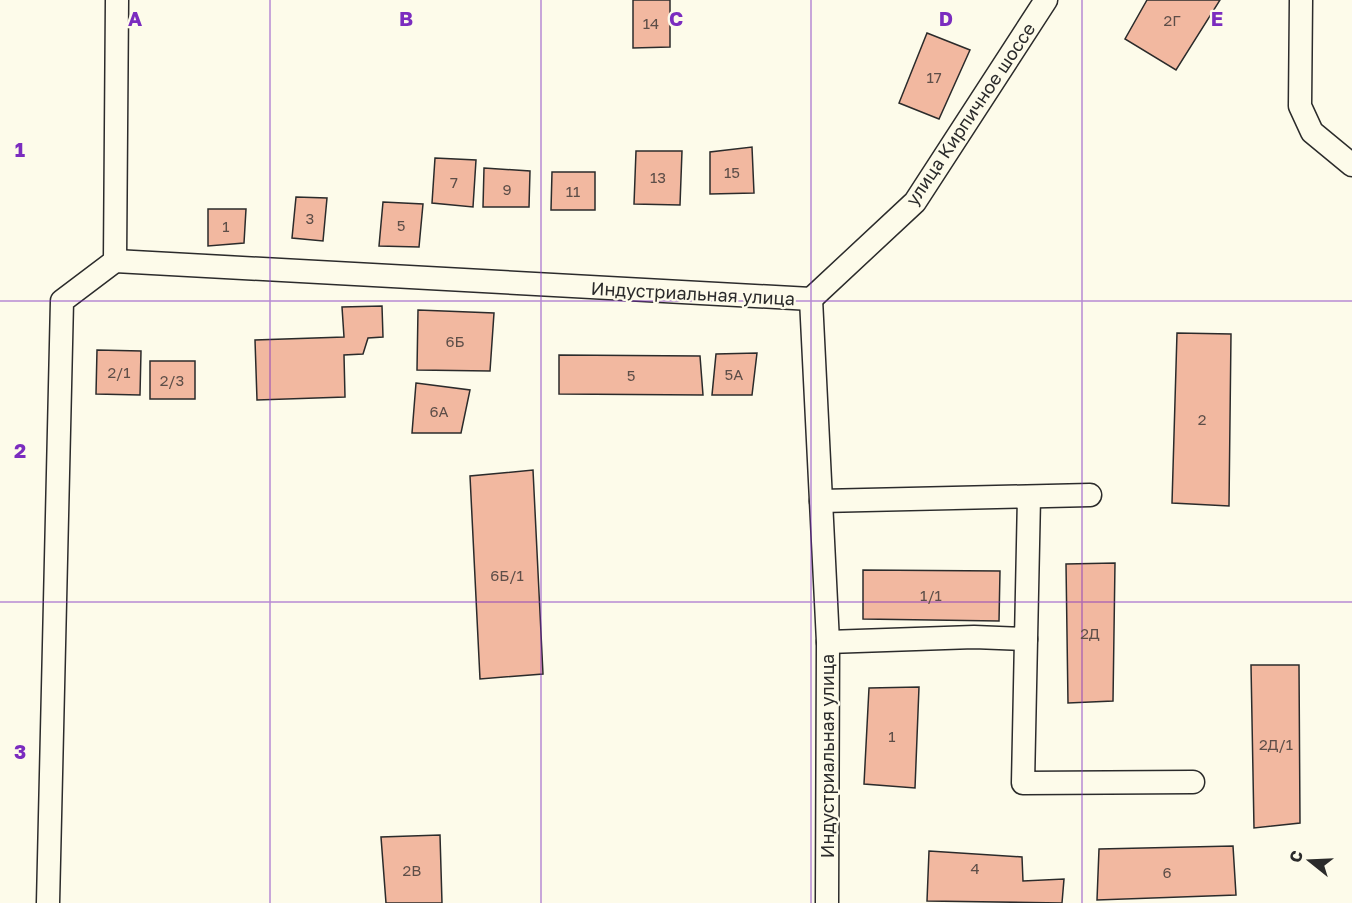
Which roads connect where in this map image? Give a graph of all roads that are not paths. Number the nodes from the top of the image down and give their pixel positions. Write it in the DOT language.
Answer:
graph roads {
  1 [pos="117,0"];
  2 [pos="1046,0"];
  3 [pos="1300,0"];
  4 [pos="1352,165"];
  5 [pos="115,261"];
  6 [pos="811,299"];
  7 [pos="1090,495"];
  8 [pos="1029,497"];
  9 [pos="821,501"];
  10 [pos="1026,639"];
  11 [pos="828,642"];
  12 [pos="1193,782"];
  13 [pos="48,903"];
  14 [pos="827,903"];
  1 -- 5 [label="street"];
  2 -- 6 [label="street, улица Кирпичное шоссе"];
  3 -- 4 [label="street"];
  5 -- 6 [label="street, Индустриальная улица"];
  5 -- 13 [label="street"];
  6 -- 9 [label="street, Индустриальная улица"];
  7 -- 8 [label="street"];
  8 -- 9 [label="street"];
  8 -- 10 [label="street"];
  9 -- 11 [label="street, Индустриальная улица"];
  10 -- 11 [label="street"];
  10 -- 12 [label="street"];
  11 -- 14 [label="street, Индустриальная улица"];
}
